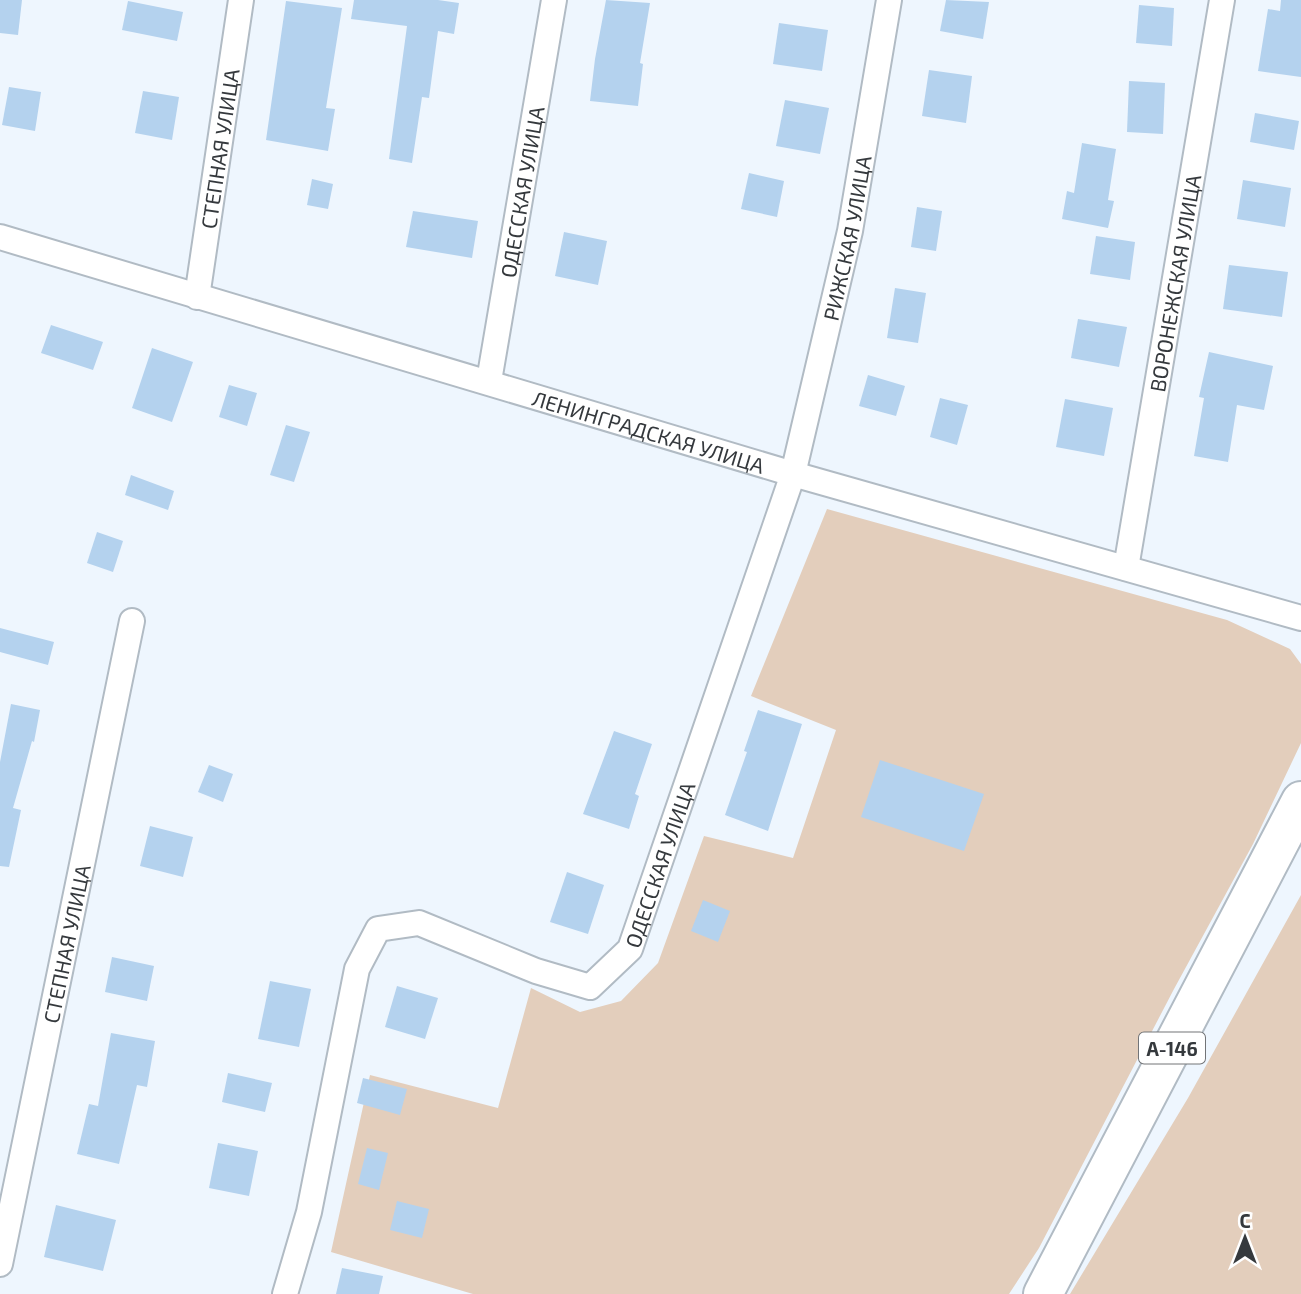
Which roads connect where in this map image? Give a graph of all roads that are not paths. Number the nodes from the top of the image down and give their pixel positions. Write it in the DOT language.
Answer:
graph roads {
  1 [pos="241,0"];
  2 [pos="554,0"];
  3 [pos="889,0"];
  4 [pos="1222,0"];
  5 [pos="0,237"];
  6 [pos="197,297"];
  7 [pos="489,381"];
  8 [pos="793,474"];
  9 [pos="1126,568"];
  10 [pos="1299,613"];
  11 [pos="132,621"];
  12 [pos="1301,801"];
  13 [pos="0,1264"];
  14 [pos="285,1294"];
  15 [pos="1043,1294"];
  1 -- 6 [label="street, СТЕПНАЯ УЛИЦА"];
  2 -- 7 [label="street, ОДЕССКАЯ УЛИЦА"];
  3 -- 8 [label="street, РИЖСКАЯ УЛИЦА"];
  4 -- 9 [label="street, ВОРОНЕЖСКАЯ УЛИЦА"];
  5 -- 6 [label="street, ЛЕНИНГРАДСКАЯ УЛИЦА"];
  6 -- 7 [label="street, ЛЕНИНГРАДСКАЯ УЛИЦА"];
  7 -- 8 [label="street, ЛЕНИНГРАДСКАЯ УЛИЦА"];
  8 -- 9 [label="street, ЛЕНИНГРАДСКАЯ УЛИЦА"];
  8 -- 14 [label="street, ОДЕССКАЯ УЛИЦА"];
  9 -- 10 [label="street, ЛЕНИНГРАДСКАЯ УЛИЦА"];
  11 -- 13 [label="street, СТЕПНАЯ УЛИЦА"];
  12 -- 15 [label="highway, А-146"];
}
